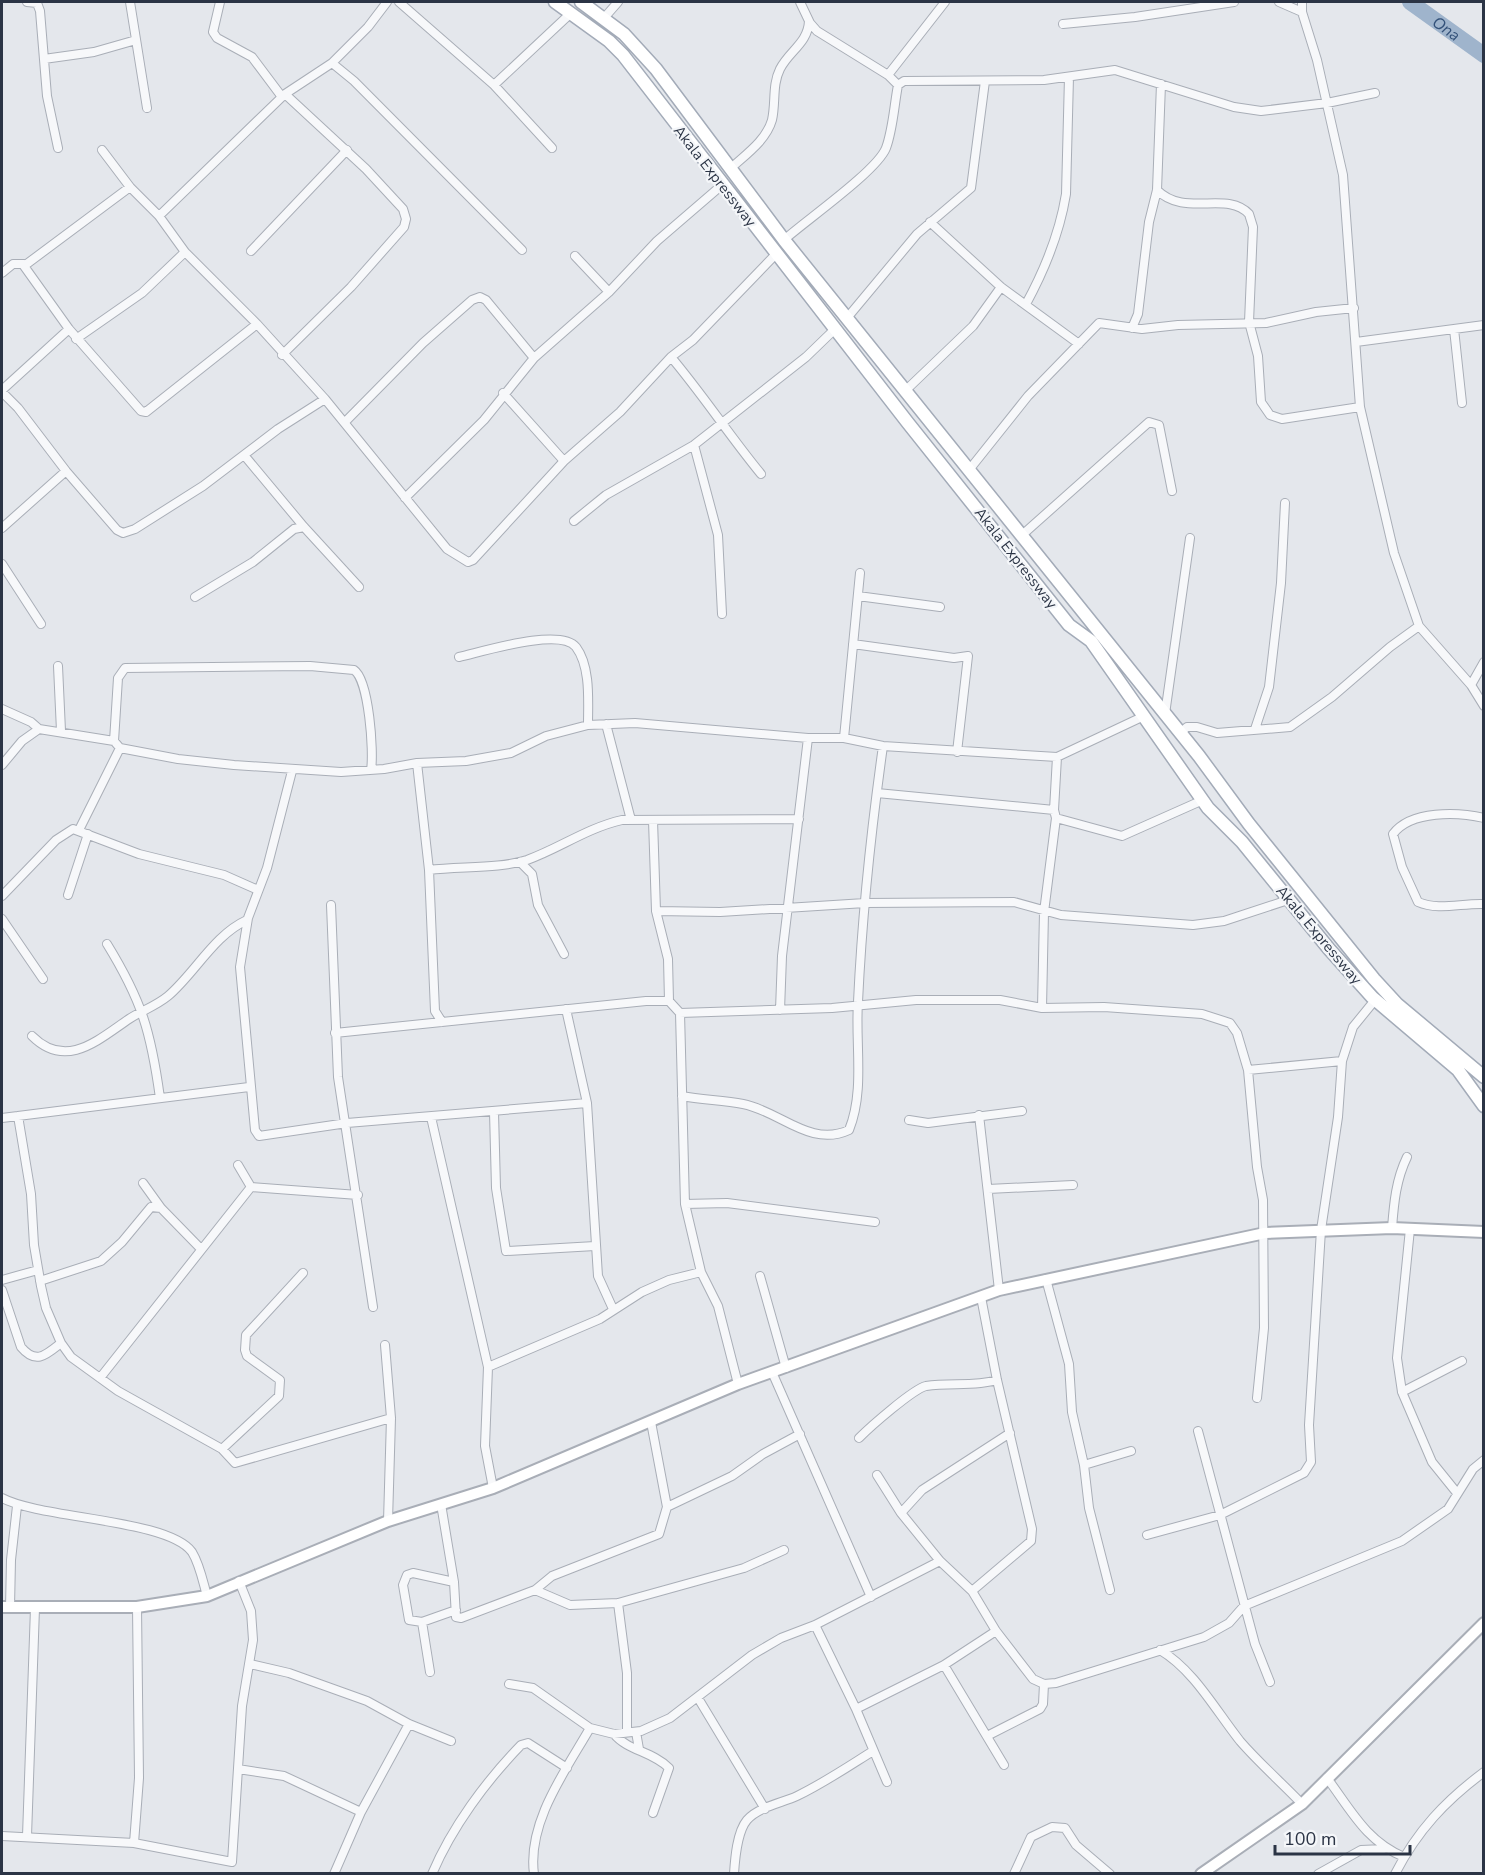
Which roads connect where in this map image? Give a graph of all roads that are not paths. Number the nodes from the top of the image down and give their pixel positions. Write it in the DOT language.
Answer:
graph roads {
  1 [pos="27,2"];
  2 [pos="130,2"];
  3 [pos="220,2"];
  4 [pos="387,2"];
  5 [pos="399,2"];
  6 [pos="555,2"];
  7 [pos="581,2"];
  8 [pos="618,2"];
  9 [pos="945,2"];
  10 [pos="1234,2"];
  11 [pos="1279,2"];
  12 [pos="1302,2"];
  13 [pos="803,3"];
  14 [pos="1302,12"];
  15 [pos="571,13"];
  16 [pos="604,18"];
  17 [pos="809,21"];
  18 [pos="1063,24"];
  19 [pos="136,40"];
  20 [pos="44,59"];
  21 [pos="332,63"];
  22 [pos="888,75"];
  23 [pos="1069,77"];
  24 [pos="985,81"];
  25 [pos="1161,84"];
  26 [pos="494,85"];
  27 [pos="898,85"];
  28 [pos="1375,93"];
  29 [pos="283,95"];
  30 [pos="1327,103"];
  31 [pos="147,108"];
  32 [pos="552,147"];
  33 [pos="58,148"];
  34 [pos="102,150"];
  35 [pos="347,150"];
  36 [pos="730,169"];
  37 [pos="722,185"];
  38 [pos="130,187"];
  39 [pos="1157,190"];
  40 [pos="159,216"];
  41 [pos="930,222"];
  42 [pos="784,240"];
  43 [pos="522,250"];
  44 [pos="251,251"];
  45 [pos="185,252"];
  46 [pos="776,254"];
  47 [pos="575,256"];
  48 [pos="24,264"];
  49 [pos="2,273"];
  50 [pos="819,283"];
  51 [pos="1001,287"];
  52 [pos="609,292"];
  53 [pos="806,292"];
  54 [pos="1026,304"];
  55 [pos="1354,308"];
  56 [pos="848,318"];
  57 [pos="1249,322"];
  58 [pos="257,324"];
  59 [pos="1484,325"];
  60 [pos="1132,328"];
  61 [pos="69,329"];
  62 [pos="835,329"];
  63 [pos="1454,329"];
  64 [pos="76,339"];
  65 [pos="1356,342"];
  66 [pos="1079,344"];
  67 [pos="282,354"];
  68 [pos="671,357"];
  69 [pos="534,358"];
  70 [pos="2,391"];
  71 [pos="905,392"];
  72 [pos="503,393"];
  73 [pos="325,399"];
  74 [pos="1462,403"];
  75 [pos="1360,407"];
  76 [pos="345,422"];
  77 [pos="720,423"];
  78 [pos="694,445"];
  79 [pos="244,455"];
  80 [pos="564,461"];
  81 [pos="969,470"];
  82 [pos="66,471"];
  83 [pos="761,474"];
  84 [pos="1172,491"];
  85 [pos="405,498"];
  86 [pos="1285,503"];
  87 [pos="297,518"];
  88 [pos="574,521"];
  89 [pos="304,527"];
  90 [pos="2,528"];
  91 [pos="294,529"];
  92 [pos="1021,536"];
  93 [pos="1190,538"];
  94 [pos="2,564"];
  95 [pos="860,573"];
  96 [pos="359,587"];
  97 [pos="858,596"];
  98 [pos="195,597"];
  99 [pos="940,607"];
  100 [pos="722,614"];
  101 [pos="41,624"];
  102 [pos="1419,626"];
  103 [pos="853,644"];
  104 [pos="459,657"];
  105 [pos="1484,662"];
  106 [pos="58,666"];
  107 [pos="1471,685"];
  108 [pos="1484,706"];
  109 [pos="2,709"];
  110 [pos="1165,716"];
  111 [pos="1142,717"];
  112 [pos="606,724"];
  113 [pos="588,725"];
  114 [pos="39,729"];
  115 [pos="1255,729"];
  116 [pos="61,731"];
  117 [pos="1180,734"];
  118 [pos="808,738"];
  119 [pos="844,738"];
  120 [pos="114,741"];
  121 [pos="883,746"];
  122 [pos="120,748"];
  123 [pos="957,752"];
  124 [pos="1198,756"];
  125 [pos="1057,757"];
  126 [pos="417,763"];
  127 [pos="2,765"];
  128 [pos="1179,769"];
  129 [pos="371,770"];
  130 [pos="292,771"];
  131 [pos="1219,783"];
  132 [pos="877,793"];
  133 [pos="1205,804"];
  134 [pos="1055,814"];
  135 [pos="1484,818"];
  136 [pos="799,819"];
  137 [pos="631,820"];
  138 [pos="653,820"];
  139 [pos="79,830"];
  140 [pos="88,834"];
  141 [pos="520,862"];
  142 [pos="429,870"];
  143 [pos="258,890"];
  144 [pos="68,895"];
  145 [pos="2,896"];
  146 [pos="1288,900"];
  147 [pos="865,903"];
  148 [pos="1484,903"];
  149 [pos="330,905"];
  150 [pos="789,909"];
  151 [pos="656,911"];
  152 [pos="1048,911"];
  153 [pos="2,919"];
  154 [pos="247,920"];
  155 [pos="107,944"];
  156 [pos="564,954"];
  157 [pos="43,979"];
  158 [pos="669,1000"];
  159 [pos="1375,1000"];
  160 [pos="857,1005"];
  161 [pos="1042,1008"];
  162 [pos="566,1009"];
  163 [pos="780,1010"];
  164 [pos="143,1011"];
  165 [pos="435,1011"];
  166 [pos="680,1013"];
  167 [pos="442,1022"];
  168 [pos="424,1024"];
  169 [pos="335,1033"];
  170 [pos="32,1036"];
  171 [pos="1342,1061"];
  172 [pos="1248,1070"];
  173 [pos="1484,1077"];
  174 [pos="249,1087"];
  175 [pos="682,1096"];
  176 [pos="160,1098"];
  177 [pos="587,1103"];
  178 [pos="1484,1106"];
  179 [pos="1022,1111"];
  180 [pos="494,1112"];
  181 [pos="979,1115"];
  182 [pos="18,1116"];
  183 [pos="431,1117"];
  184 [pos="2,1118"];
  185 [pos="909,1120"];
  186 [pos="347,1123"];
  187 [pos="1407,1156"];
  188 [pos="237,1166"];
  189 [pos="143,1183"];
  190 [pos="1073,1185"];
  191 [pos="251,1187"];
  192 [pos="988,1190"];
  193 [pos="358,1195"];
  194 [pos="685,1204"];
  195 [pos="161,1208"];
  196 [pos="875,1222"];
  197 [pos="1392,1228"];
  198 [pos="1410,1229"];
  199 [pos="1321,1230"];
  200 [pos="1484,1232"];
  201 [pos="1265,1233"];
  202 [pos="595,1246"];
  203 [pos="201,1249"];
  204 [pos="38,1270"];
  205 [pos="701,1272"];
  206 [pos="303,1273"];
  207 [pos="760,1276"];
  208 [pos="1046,1279"];
  209 [pos="2,1280"];
  210 [pos="40,1281"];
  211 [pos="2,1290"];
  212 [pos="999,1290"];
  213 [pos="981,1297"];
  214 [pos="373,1307"];
  215 [pos="614,1309"];
  216 [pos="61,1343"];
  217 [pos="385,1344"];
  218 [pos="1462,1361"];
  219 [pos="488,1367"];
  220 [pos="786,1368"];
  221 [pos="771,1372"];
  222 [pos="100,1378"];
  223 [pos="997,1380"];
  224 [pos="738,1384"];
  225 [pos="1402,1392"];
  226 [pos="1257,1398"];
  227 [pos="391,1418"];
  228 [pos="651,1422"];
  229 [pos="1198,1431"];
  230 [pos="1010,1433"];
  231 [pos="800,1434"];
  232 [pos="859,1438"];
  233 [pos="222,1449"];
  234 [pos="1131,1451"];
  235 [pos="1484,1460"];
  236 [pos="1084,1465"];
  237 [pos="877,1475"];
  238 [pos="493,1488"];
  239 [pos="1457,1493"];
  240 [pos="2,1498"];
  241 [pos="441,1504"];
  242 [pos="17,1506"];
  243 [pos="667,1508"];
  244 [pos="901,1513"];
  245 [pos="1220,1515"];
  246 [pos="388,1521"];
  247 [pos="1147,1535"];
  248 [pos="784,1550"];
  249 [pos="940,1561"];
  250 [pos="238,1581"];
  251 [pos="454,1582"];
  252 [pos="535,1590"];
  253 [pos="1110,1590"];
  254 [pos="972,1591"];
  255 [pos="207,1596"];
  256 [pos="871,1597"];
  257 [pos="618,1604"];
  258 [pos="1244,1606"];
  259 [pos="6,1607"];
  260 [pos="137,1607"];
  261 [pos="35,1608"];
  262 [pos="456,1610"];
  263 [pos="422,1622"];
  264 [pos="1484,1623"];
  265 [pos="815,1625"];
  266 [pos="996,1631"];
  267 [pos="1160,1650"];
  268 [pos="250,1664"];
  269 [pos="944,1665"];
  270 [pos="430,1672"];
  271 [pos="1270,1683"];
  272 [pos="508,1684"];
  273 [pos="1044,1684"];
  274 [pos="698,1698"];
  275 [pos="856,1709"];
  276 [pos="409,1724"];
  277 [pos="590,1728"];
  278 [pos="627,1731"];
  279 [pos="636,1732"];
  280 [pos="614,1734"];
  281 [pos="987,1736"];
  282 [pos="452,1741"];
  283 [pos="639,1749"];
  284 [pos="873,1751"];
  285 [pos="1005,1765"];
  286 [pos="567,1768"];
  287 [pos="238,1769"];
  288 [pos="1484,1772"];
  289 [pos="1327,1779"];
  290 [pos="887,1782"];
  291 [pos="1302,1804"];
  292 [pos="765,1809"];
  293 [pos="361,1812"];
  294 [pos="653,1813"];
  295 [pos="2,1836"];
  296 [pos="27,1836"];
  297 [pos="134,1843"];
  298 [pos="1384,1849"];
  299 [pos="1404,1857"];
  300 [pos="334,1874"];
  301 [pos="432,1874"];
  302 [pos="534,1874"];
  303 [pos="734,1874"];
  304 [pos="1014,1874"];
  305 [pos="1110,1874"];
  306 [pos="1201,1874"];
  307 [pos="1318,1874"];
  308 [pos="1395,1874"];
  1 -- 20 [label="street"];
  2 -- 19 [label="street"];
  3 -- 29 [label="street"];
  4 -- 21 [label="street"];
  5 -- 26 [label="street"];
  6 -- 15 [label="main road, Akala Expressway"];
  7 -- 16 [label="main road, Akala Expressway"];
  8 -- 16 [label="street"];
  9 -- 22 [label="street"];
  10 -- 18 [label="street"];
  11 -- 14 [label="street"];
  12 -- 14 [label="street"];
  13 -- 17 [label="street"];
  14 -- 30 [label="street"];
  15 -- 26 [label="street"];
  15 -- 37 [label="main road, Akala Expressway"];
  16 -- 36 [label="main road, Akala Expressway"];
  17 -- 22 [label="street"];
  17 -- 36 [label="street"];
  19 -- 20 [label="street"];
  19 -- 31 [label="street"];
  20 -- 33 [label="street"];
  21 -- 29 [label="street"];
  21 -- 43 [label="street"];
  22 -- 27 [label="street"];
  23 -- 24 [label="street"];
  23 -- 25 [label="street"];
  23 -- 54 [label="street"];
  24 -- 27 [label="street"];
  24 -- 41 [label="street"];
  25 -- 30 [label="street"];
  25 -- 39 [label="street"];
  26 -- 32 [label="street"];
  27 -- 42 [label="street"];
  28 -- 30 [label="street"];
  29 -- 35 [label="street"];
  29 -- 40 [label="street"];
  30 -- 55 [label="street"];
  34 -- 38 [label="street"];
  35 -- 44 [label="street"];
  35 -- 67 [label="street"];
  36 -- 42 [label="main road, Akala Expressway"];
  37 -- 46 [label="main road, Akala Expressway"];
  37 -- 52 [label="street"];
  38 -- 40 [label="street"];
  38 -- 48 [label="street"];
  39 -- 57 [label="street"];
  39 -- 60 [label="street"];
  40 -- 45 [label="street"];
  41 -- 51 [label="street"];
  41 -- 56 [label="street"];
  42 -- 50 [label="main road, Akala Expressway"];
  45 -- 58 [label="street"];
  45 -- 64 [label="street"];
  46 -- 53 [label="main road, Akala Expressway"];
  46 -- 68 [label="street"];
  47 -- 52 [label="street"];
  48 -- 49 [label="street"];
  48 -- 61 [label="street"];
  50 -- 53 [label="main road"];
  50 -- 56 [label="main road, Akala Expressway"];
  51 -- 54 [label="street"];
  51 -- 71 [label="street"];
  52 -- 69 [label="street"];
  53 -- 62 [label="main road, Akala Expressway"];
  54 -- 66 [label="street"];
  55 -- 57 [label="street"];
  55 -- 65 [label="street"];
  56 -- 71 [label="main road, Akala Expressway"];
  57 -- 60 [label="street"];
  57 -- 75 [label="street"];
  58 -- 64 [label="street"];
  58 -- 67 [label="street"];
  59 -- 63 [label="street"];
  60 -- 66 [label="street"];
  61 -- 64 [label="street"];
  61 -- 70 [label="street"];
  62 -- 77 [label="street"];
  62 -- 111 [label="main road, Akala Expressway"];
  63 -- 65 [label="street"];
  63 -- 74 [label="street"];
  65 -- 75 [label="street"];
  66 -- 81 [label="street"];
  67 -- 73 [label="street"];
  68 -- 77 [label="street"];
  68 -- 80 [label="street"];
  69 -- 72 [label="street"];
  69 -- 76 [label="street"];
  70 -- 82 [label="street"];
  71 -- 81 [label="main road, Akala Expressway"];
  72 -- 80 [label="street"];
  72 -- 85 [label="street"];
  73 -- 76 [label="street"];
  73 -- 79 [label="street"];
  75 -- 102 [label="street"];
  76 -- 85 [label="street"];
  77 -- 78 [label="street"];
  77 -- 83 [label="street"];
  78 -- 88 [label="street"];
  78 -- 100 [label="street"];
  79 -- 82 [label="street"];
  79 -- 87 [label="street"];
  80 -- 85 [label="street"];
  81 -- 92 [label="main road, Akala Expressway"];
  82 -- 90 [label="street"];
  84 -- 92 [label="street"];
  86 -- 115 [label="street"];
  87 -- 89 [label="street"];
  87 -- 91 [label="street"];
  89 -- 91 [label="street"];
  89 -- 96 [label="street"];
  91 -- 98 [label="street"];
  92 -- 110 [label="main road, Akala Expressway"];
  93 -- 110 [label="street"];
  94 -- 101 [label="street"];
  95 -- 97 [label="street"];
  97 -- 99 [label="street"];
  97 -- 103 [label="street"];
  102 -- 107 [label="street"];
  102 -- 115 [label="street"];
  103 -- 119 [label="street"];
  103 -- 123 [label="street"];
  104 -- 113 [label="street"];
  105 -- 107 [label="street"];
  106 -- 116 [label="street"];
  107 -- 108 [label="street"];
  109 -- 114 [label="street"];
  110 -- 117 [label="main road, Akala Expressway"];
  111 -- 125 [label="street"];
  111 -- 128 [label="main road, Akala Expressway"];
  112 -- 113 [label="street"];
  112 -- 118 [label="street"];
  112 -- 137 [label="street"];
  113 -- 126 [label="street"];
  114 -- 116 [label="street"];
  114 -- 127 [label="street"];
  115 -- 117 [label="street"];
  116 -- 120 [label="street"];
  117 -- 124 [label="main road, Akala Expressway"];
  118 -- 119 [label="street"];
  118 -- 136 [label="street"];
  119 -- 121 [label="street"];
  120 -- 122 [label="street"];
  120 -- 129 [label="street"];
  121 -- 123 [label="street"];
  121 -- 132 [label="street"];
  122 -- 130 [label="street"];
  122 -- 139 [label="street"];
  123 -- 125 [label="street"];
  124 -- 128 [label="main road"];
  124 -- 131 [label="main road, Akala Expressway"];
  125 -- 134 [label="street"];
  126 -- 129 [label="street"];
  126 -- 142 [label="street"];
  128 -- 133 [label="main road, Akala Expressway"];
  129 -- 130 [label="street"];
  130 -- 143 [label="street"];
  131 -- 133 [label="main road"];
  131 -- 173 [label="main road, Akala Expressway"];
  132 -- 134 [label="street"];
  132 -- 147 [label="street"];
  133 -- 134 [label="street"];
  133 -- 146 [label="main road, Akala Expressway"];
  134 -- 152 [label="street"];
  135 -- 148 [label="street"];
  136 -- 138 [label="street"];
  136 -- 150 [label="street"];
  137 -- 138 [label="street"];
  137 -- 141 [label="street"];
  138 -- 151 [label="street"];
  139 -- 140 [label="street"];
  139 -- 145 [label="street"];
  140 -- 143 [label="street"];
  140 -- 144 [label="street"];
  141 -- 142 [label="street"];
  141 -- 156 [label="street"];
  142 -- 165 [label="street"];
  143 -- 154 [label="street"];
  146 -- 152 [label="street"];
  146 -- 159 [label="main road, Akala Expressway"];
  147 -- 150 [label="street"];
  147 -- 152 [label="street"];
  147 -- 160 [label="street"];
  149 -- 169 [label="street"];
  150 -- 151 [label="street"];
  150 -- 163 [label="street"];
  151 -- 158 [label="street"];
  152 -- 161 [label="street"];
  153 -- 157 [label="street"];
  154 -- 164 [label="street"];
  154 -- 174 [label="street"];
  155 -- 164 [label="street"];
  158 -- 162 [label="street"];
  158 -- 166 [label="street"];
  159 -- 171 [label="street"];
  159 -- 178 [label="main road, Akala Expressway"];
  160 -- 161 [label="street"];
  160 -- 163 [label="street"];
  160 -- 175 [label="street"];
  161 -- 172 [label="street"];
  162 -- 167 [label="street"];
  162 -- 177 [label="street"];
  163 -- 166 [label="street"];
  164 -- 170 [label="street"];
  164 -- 176 [label="street"];
  165 -- 167 [label="street"];
  165 -- 168 [label="street"];
  166 -- 175 [label="street"];
  167 -- 168 [label="street"];
  168 -- 169 [label="street"];
  169 -- 186 [label="street"];
  171 -- 172 [label="street"];
  171 -- 199 [label="street"];
  172 -- 201 [label="street"];
  174 -- 176 [label="street"];
  174 -- 186 [label="street"];
  175 -- 194 [label="street"];
  176 -- 182 [label="street"];
  177 -- 180 [label="street"];
  177 -- 202 [label="street"];
  179 -- 181 [label="street"];
  180 -- 183 [label="street"];
  180 -- 202 [label="street"];
  181 -- 185 [label="street"];
  181 -- 192 [label="street"];
  182 -- 184 [label="street"];
  182 -- 204 [label="street"];
  183 -- 186 [label="street"];
  183 -- 219 [label="street"];
  186 -- 193 [label="street"];
  187 -- 197 [label="street"];
  188 -- 191 [label="street"];
  189 -- 195 [label="street"];
  190 -- 192 [label="street"];
  191 -- 193 [label="street"];
  191 -- 203 [label="street"];
  192 -- 212 [label="street"];
  193 -- 214 [label="street"];
  194 -- 196 [label="street"];
  194 -- 205 [label="street"];
  195 -- 203 [label="street"];
  195 -- 210 [label="street"];
  197 -- 198 [label="street"];
  197 -- 199 [label="street"];
  198 -- 200 [label="street"];
  198 -- 225 [label="street"];
  199 -- 201 [label="street"];
  199 -- 245 [label="street"];
  201 -- 208 [label="street"];
  201 -- 226 [label="street"];
  202 -- 215 [label="street"];
  203 -- 222 [label="street"];
  204 -- 209 [label="street"];
  204 -- 210 [label="street"];
  205 -- 215 [label="street"];
  205 -- 224 [label="street"];
  206 -- 233 [label="street"];
  207 -- 220 [label="street"];
  208 -- 212 [label="street"];
  208 -- 236 [label="street"];
  210 -- 216 [label="street"];
  211 -- 216 [label="street"];
  212 -- 213 [label="street"];
  213 -- 220 [label="street"];
  213 -- 223 [label="street"];
  215 -- 219 [label="street"];
  216 -- 222 [label="street"];
  217 -- 227 [label="street"];
  218 -- 225 [label="street"];
  219 -- 238 [label="street"];
  220 -- 221 [label="street"];
  221 -- 224 [label="street"];
  221 -- 231 [label="street"];
  222 -- 233 [label="street"];
  223 -- 230 [label="street"];
  223 -- 232 [label="street"];
  224 -- 228 [label="street"];
  225 -- 239 [label="street"];
  227 -- 233 [label="street"];
  227 -- 246 [label="street"];
  228 -- 238 [label="street"];
  228 -- 243 [label="street"];
  229 -- 245 [label="street"];
  230 -- 244 [label="street"];
  230 -- 254 [label="street"];
  231 -- 243 [label="street"];
  231 -- 256 [label="street"];
  234 -- 236 [label="street"];
  235 -- 239 [label="street"];
  236 -- 253 [label="street"];
  237 -- 244 [label="street"];
  238 -- 241 [label="street"];
  239 -- 258 [label="street"];
  240 -- 242 [label="street"];
  241 -- 246 [label="street"];
  241 -- 251 [label="street"];
  242 -- 255 [label="street"];
  242 -- 259 [label="street"];
  243 -- 252 [label="street"];
  244 -- 249 [label="street"];
  245 -- 247 [label="street"];
  245 -- 258 [label="street"];
  246 -- 250 [label="street"];
  248 -- 257 [label="street"];
  249 -- 254 [label="street"];
  249 -- 256 [label="street"];
  250 -- 255 [label="street"];
  250 -- 268 [label="street"];
  251 -- 262 [label="street"];
  251 -- 263 [label="street"];
  252 -- 257 [label="street"];
  252 -- 262 [label="street"];
  254 -- 266 [label="street"];
  255 -- 260 [label="street"];
  256 -- 265 [label="street"];
  257 -- 278 [label="street"];
  258 -- 267 [label="street"];
  258 -- 271 [label="street"];
  259 -- 261 [label="street"];
  260 -- 261 [label="street"];
  260 -- 297 [label="street"];
  261 -- 296 [label="street"];
  262 -- 263 [label="street"];
  263 -- 270 [label="street"];
  264 -- 289 [label="street"];
  265 -- 274 [label="street"];
  265 -- 275 [label="street"];
  266 -- 269 [label="street"];
  266 -- 273 [label="street"];
  267 -- 273 [label="street"];
  267 -- 291 [label="street"];
  268 -- 276 [label="street"];
  268 -- 287 [label="street"];
  269 -- 275 [label="street"];
  269 -- 281 [label="street"];
  272 -- 277 [label="street"];
  273 -- 281 [label="street"];
  274 -- 279 [label="street"];
  274 -- 292 [label="street"];
  275 -- 284 [label="street"];
  276 -- 282 [label="street"];
  276 -- 293 [label="street"];
  277 -- 280 [label="street"];
  277 -- 286 [label="street"];
  278 -- 279 [label="street"];
  278 -- 280 [label="street"];
  279 -- 283 [label="street"];
  280 -- 283 [label="street"];
  281 -- 285 [label="street"];
  283 -- 294 [label="street"];
  284 -- 290 [label="street"];
  284 -- 292 [label="street"];
  286 -- 301 [label="street"];
  286 -- 302 [label="street"];
  287 -- 293 [label="street"];
  287 -- 297 [label="street"];
  288 -- 299 [label="street"];
  289 -- 291 [label="street"];
  289 -- 298 [label="street"];
  291 -- 306 [label="street"];
  292 -- 303 [label="street"];
  293 -- 300 [label="street"];
  295 -- 296 [label="street"];
  296 -- 297 [label="street"];
  298 -- 299 [label="street"];
  298 -- 307 [label="street"];
  299 -- 308 [label="street"];
  304 -- 305 [label="street"];
}
